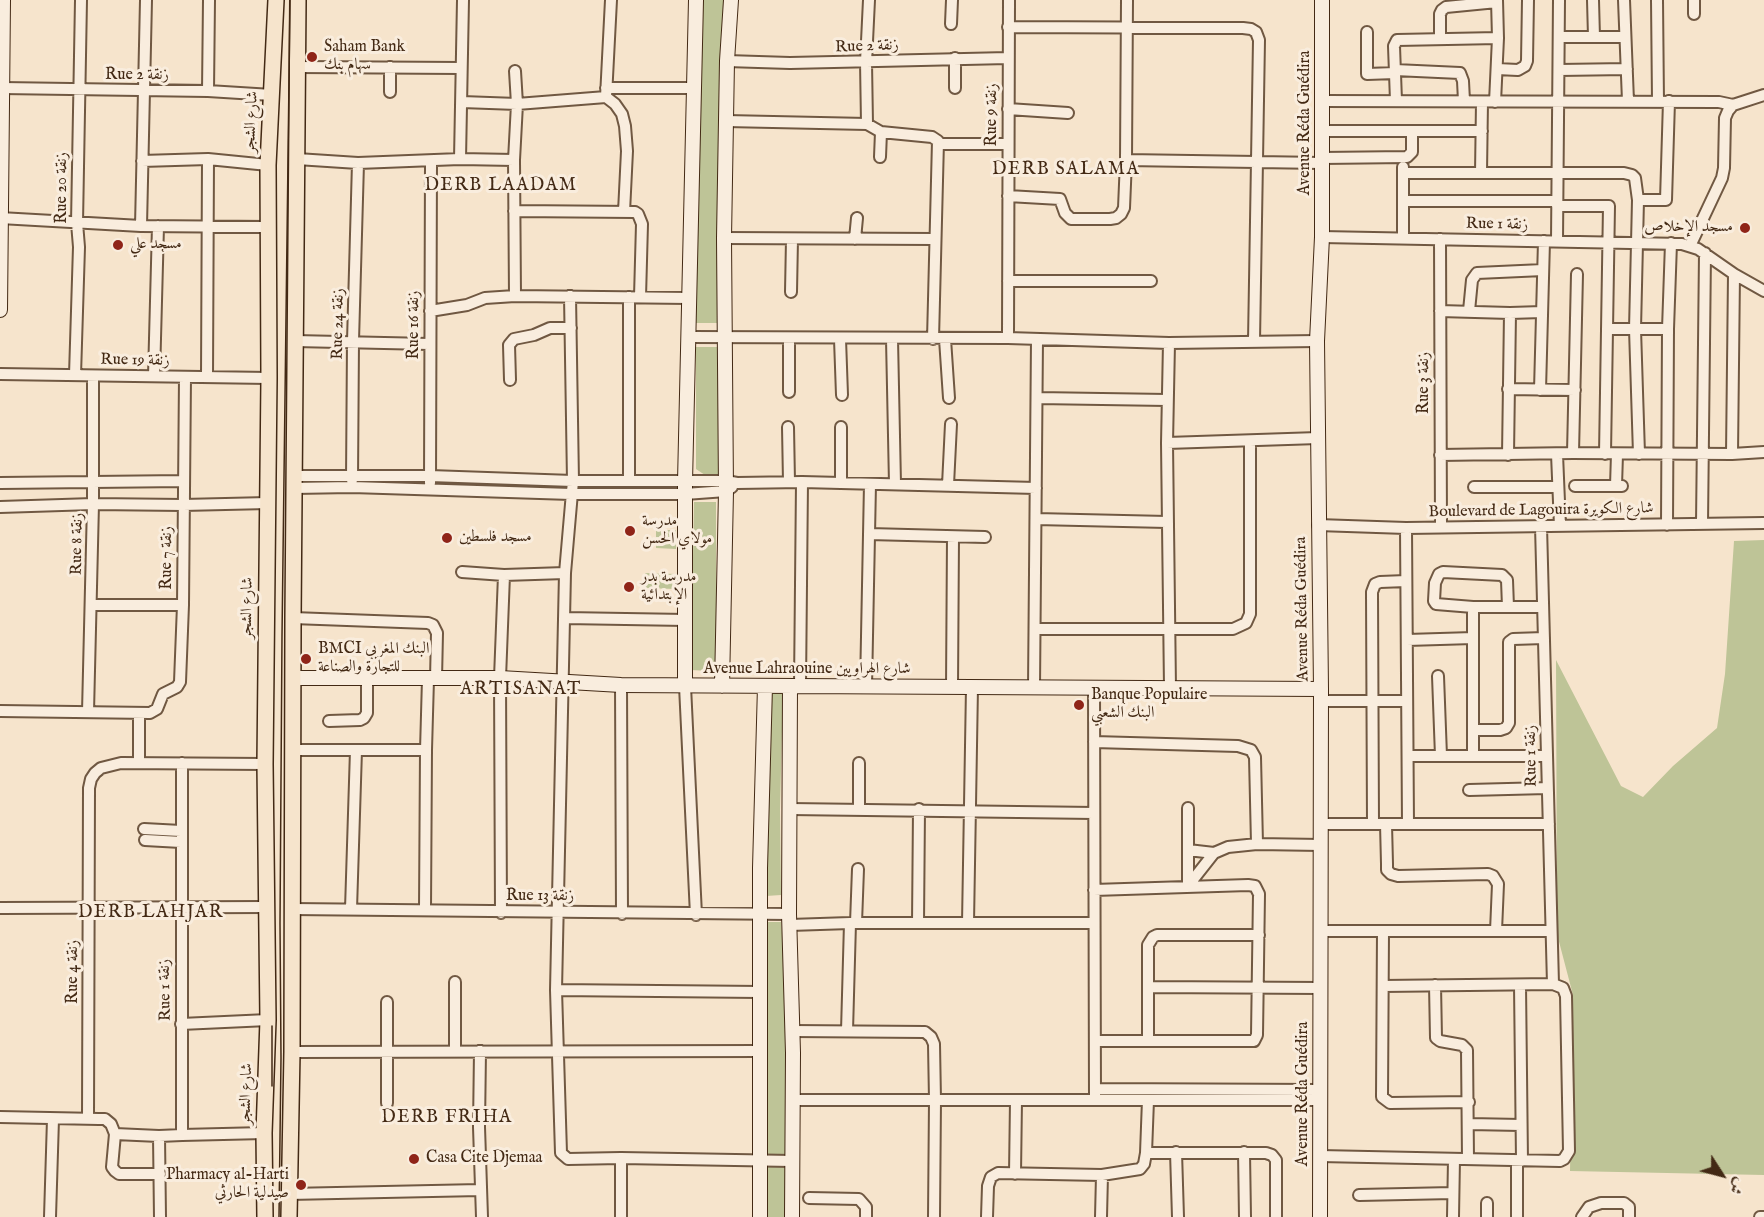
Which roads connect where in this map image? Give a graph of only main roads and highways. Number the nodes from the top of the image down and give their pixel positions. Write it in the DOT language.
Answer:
graph roads {
  1 [pos="276,0"];
  2 [pos="298,0"];
  3 [pos="265,1217"];
  4 [pos="289,1217"];
  1 -- 3 [label="main road, شارع الشجر"];
  2 -- 4 [label="main road"];
}
